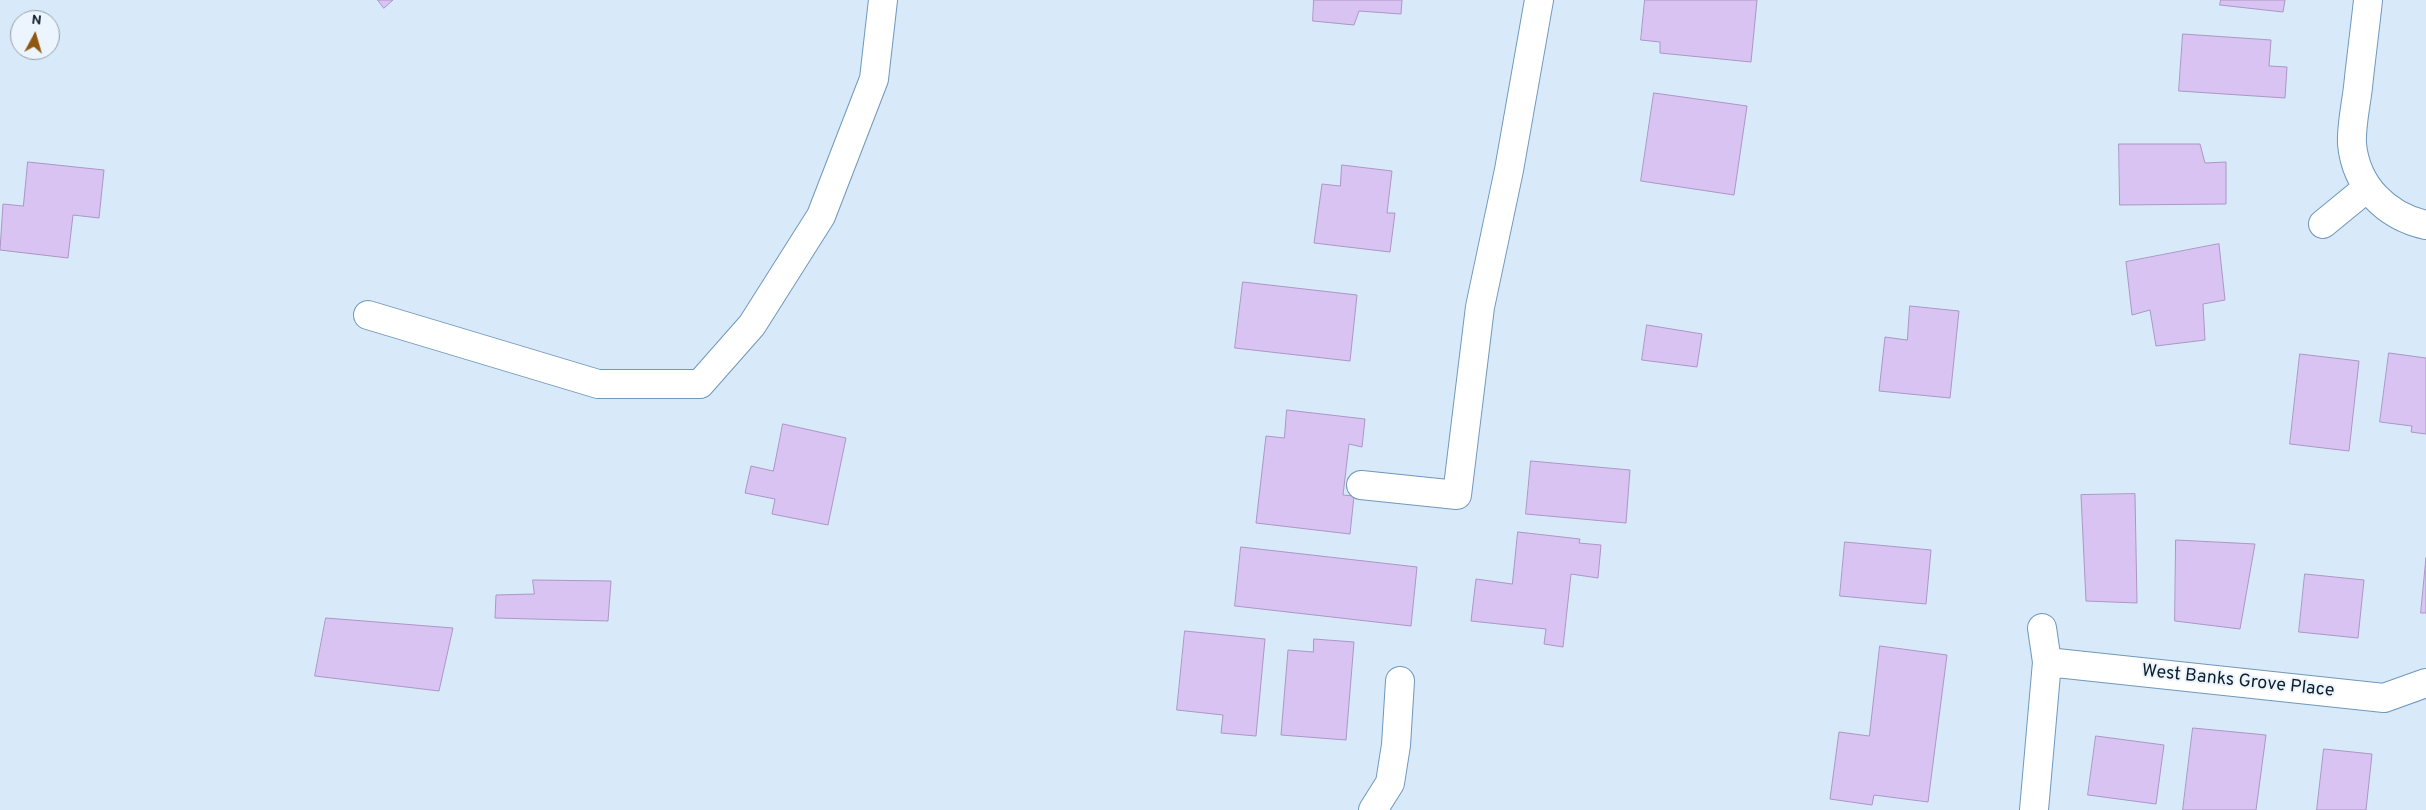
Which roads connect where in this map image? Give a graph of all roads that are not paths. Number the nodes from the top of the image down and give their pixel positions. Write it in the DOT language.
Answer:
graph roads {
  1 [pos="883,0"];
  2 [pos="1539,0"];
  3 [pos="2368,0"];
  4 [pos="2367,188"];
  5 [pos="2323,224"];
  6 [pos="2426,224"];
  7 [pos="368,315"];
  8 [pos="1361,484"];
  9 [pos="2042,628"];
  10 [pos="2048,662"];
  11 [pos="1400,680"];
  12 [pos="2426,683"];
  13 [pos="1373,810"];
  14 [pos="2034,810"];
  1 -- 7 [label="street"];
  2 -- 8 [label="street"];
  3 -- 4 [label="street"];
  4 -- 5 [label="street"];
  4 -- 6 [label="street"];
  9 -- 10 [label="street"];
  10 -- 12 [label="street, West Banks Grove Place"];
  10 -- 14 [label="street"];
  11 -- 13 [label="street"];
}
